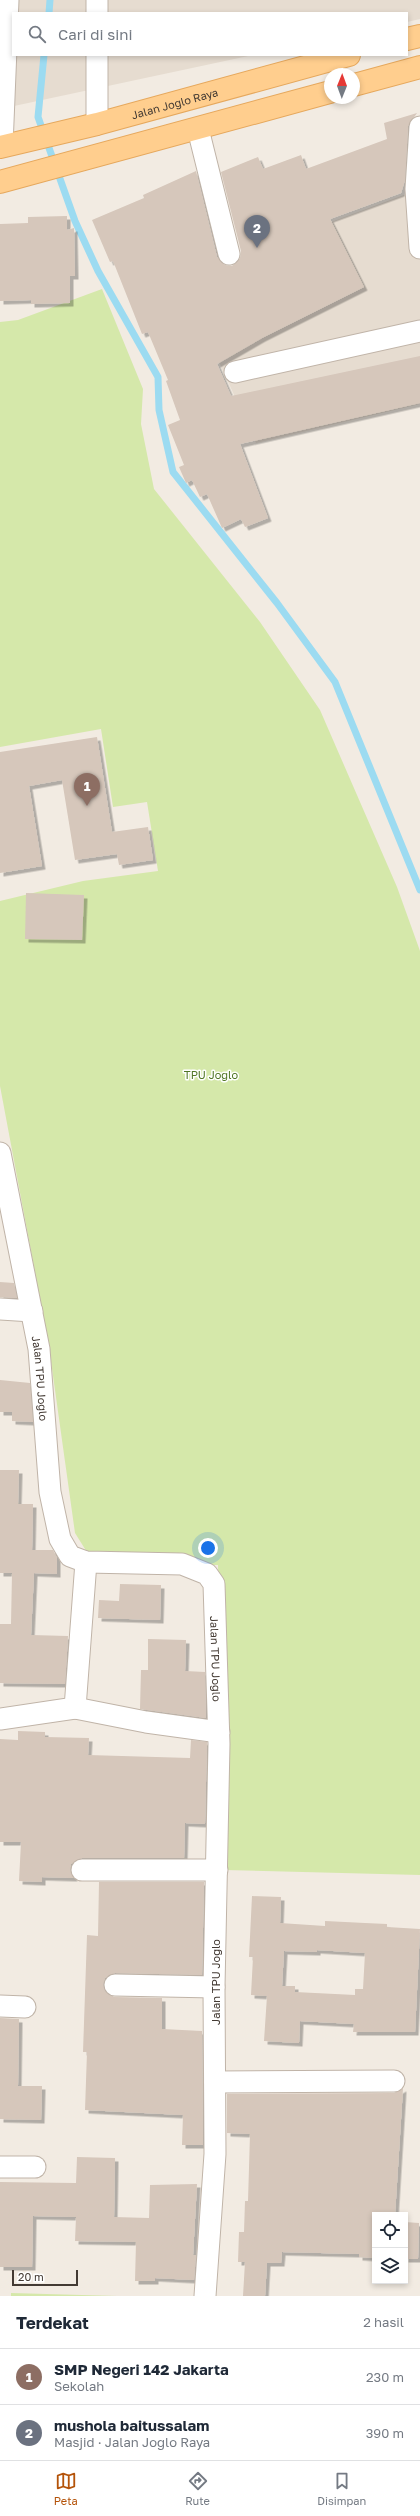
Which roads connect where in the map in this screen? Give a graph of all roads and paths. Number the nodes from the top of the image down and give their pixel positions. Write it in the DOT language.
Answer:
graph roads {
  1 [pos="8,0"];
  2 [pos="97,0"];
  3 [pos="97,12"];
  4 [pos="420,36"];
  5 [pos="408,39"];
  6 [pos="97,56"];
  7 [pos="345,56"];
  8 [pos="420,67"];
  9 [pos="360,83"];
  10 [pos="324,94"];
  11 [pos="97,124"];
  12 [pos="420,127"];
  13 [pos="198,129"];
  14 [pos="7,145"];
  15 [pos="0,182"];
  16 [pos="420,248"];
  17 [pos="229,254"];
  18 [pos="420,331"];
  19 [pos="235,372"];
  20 [pos="0,1153"];
  21 [pos="5,1204"];
  22 [pos="0,1309"];
  23 [pos="32,1311"];
  24 [pos="86,1562"];
  25 [pos="75,1708"];
  26 [pos="0,1719"];
  27 [pos="219,1732"];
  28 [pos="82,1870"];
  29 [pos="217,1870"];
  30 [pos="115,1984"];
  31 [pos="214,1987"];
  32 [pos="0,2006"];
  33 [pos="25,2008"];
  34 [pos="394,2081"];
  35 [pos="215,2082"];
  36 [pos="0,2167"];
  37 [pos="35,2167"];
  38 [pos="205,2296"];
  1 -- 14 [label="street"];
  2 -- 3 [label="street"];
  4 -- 5 [label="main road"];
  6 -- 11 [label="street"];
  7 -- 11 [label="main road, Jalan Joglo Raya"];
  8 -- 9 [label="main road"];
  10 -- 13 [label="main road"];
  11 -- 14 [label="main road, Jalan Joglo Raya"];
  12 -- 16 [label="street"];
  13 -- 15 [label="main road"];
  13 -- 17 [label="street"];
  18 -- 19 [label="street"];
  20 -- 21 [label="street, Jalan TPU Joglo"];
  21 -- 23 [label="street, Jalan TPU Joglo"];
  22 -- 23 [label="street"];
  23 -- 24 [label="street, Jalan TPU Joglo"];
  24 -- 25 [label="street"];
  24 -- 27 [label="street, Jalan TPU Joglo"];
  25 -- 26 [label="street"];
  25 -- 27 [label="street"];
  27 -- 29 [label="street, Jalan TPU Joglo"];
  28 -- 29 [label="street"];
  29 -- 31 [label="street, Jalan TPU Joglo"];
  30 -- 31 [label="street"];
  31 -- 35 [label="street, Jalan TPU Joglo"];
  32 -- 33 [label="street"];
  34 -- 35 [label="street"];
  35 -- 38 [label="street, Jalan TPU Joglo"];
  36 -- 37 [label="street"];
}
